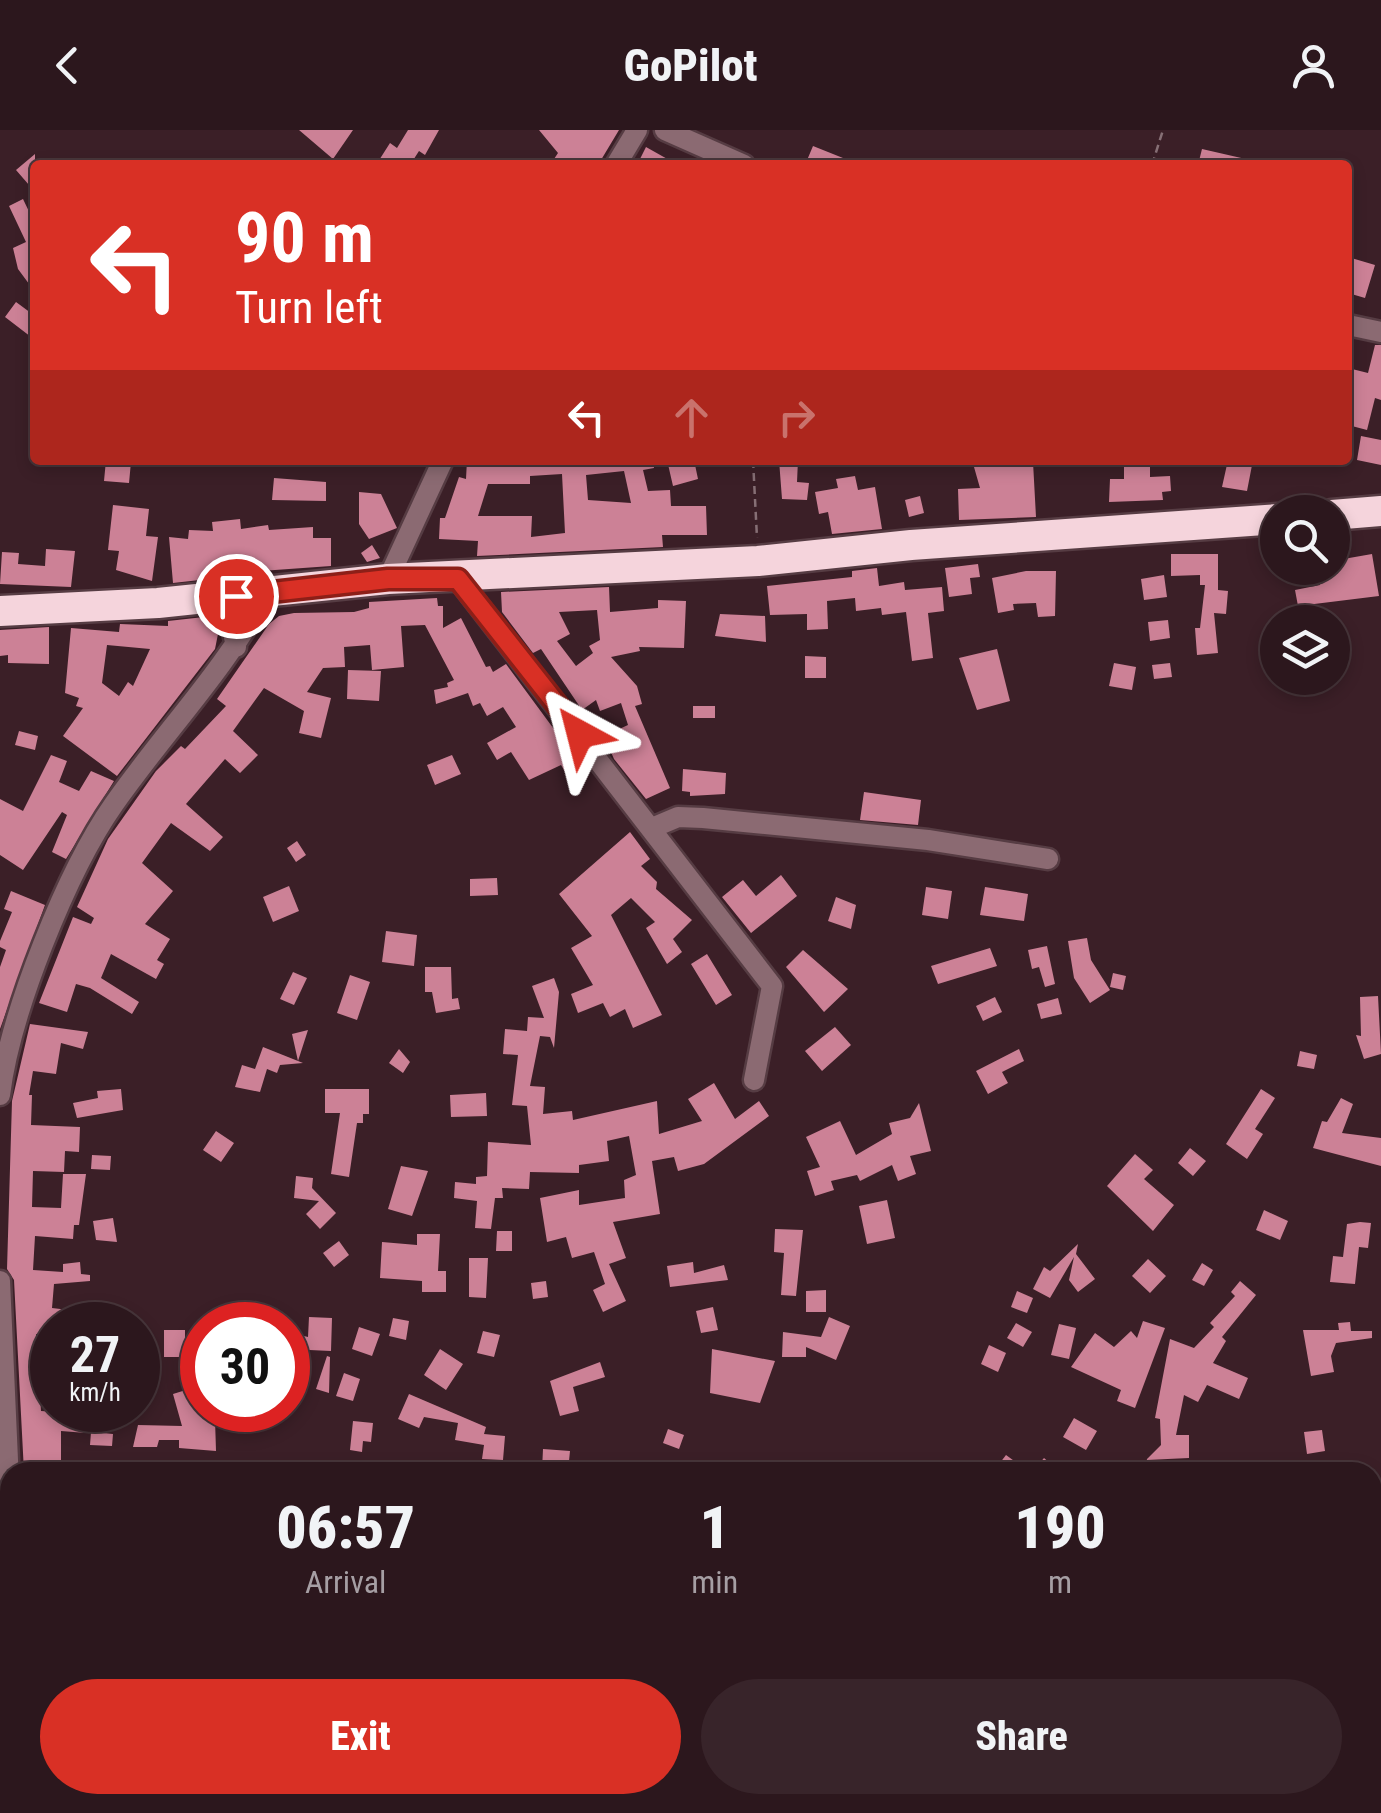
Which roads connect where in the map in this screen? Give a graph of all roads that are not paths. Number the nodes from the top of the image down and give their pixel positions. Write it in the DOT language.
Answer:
graph roads {
  1 [pos="637,130"];
  2 [pos="664,130"];
  3 [pos="619,160"];
  4 [pos="733,160"];
  5 [pos="1352,326"];
  6 [pos="1381,332"];
  7 [pos="442,465"];
  8 [pos="1381,511"];
  9 [pos="1350,514"];
  10 [pos="1260,520"];
  11 [pos="388,579"];
  12 [pos="458,579"];
  13 [pos="267,593"];
  14 [pos="205,599"];
  15 [pos="0,611"];
  16 [pos="236,647"];
  17 [pos="652,828"];
  18 [pos="1048,858"];
  19 [pos="754,1080"];
  20 [pos="0,1095"];
  21 [pos="0,1281"];
  22 [pos="8,1462"];
  1 -- 3 [label="street"];
  2 -- 4 [label="street"];
  5 -- 6 [label="street"];
  7 -- 11 [label="street"];
  8 -- 9 [label="highway"];
  10 -- 12 [label="highway"];
  11 -- 12 [label="highway"];
  11 -- 13 [label="highway"];
  12 -- 17 [label="street"];
  13 -- 14 [label="highway"];
  13 -- 16 [label="street"];
  14 -- 15 [label="highway"];
  14 -- 16 [label="street"];
  16 -- 20 [label="street"];
  17 -- 18 [label="street"];
  17 -- 19 [label="street"];
  21 -- 22 [label="street"];
}
